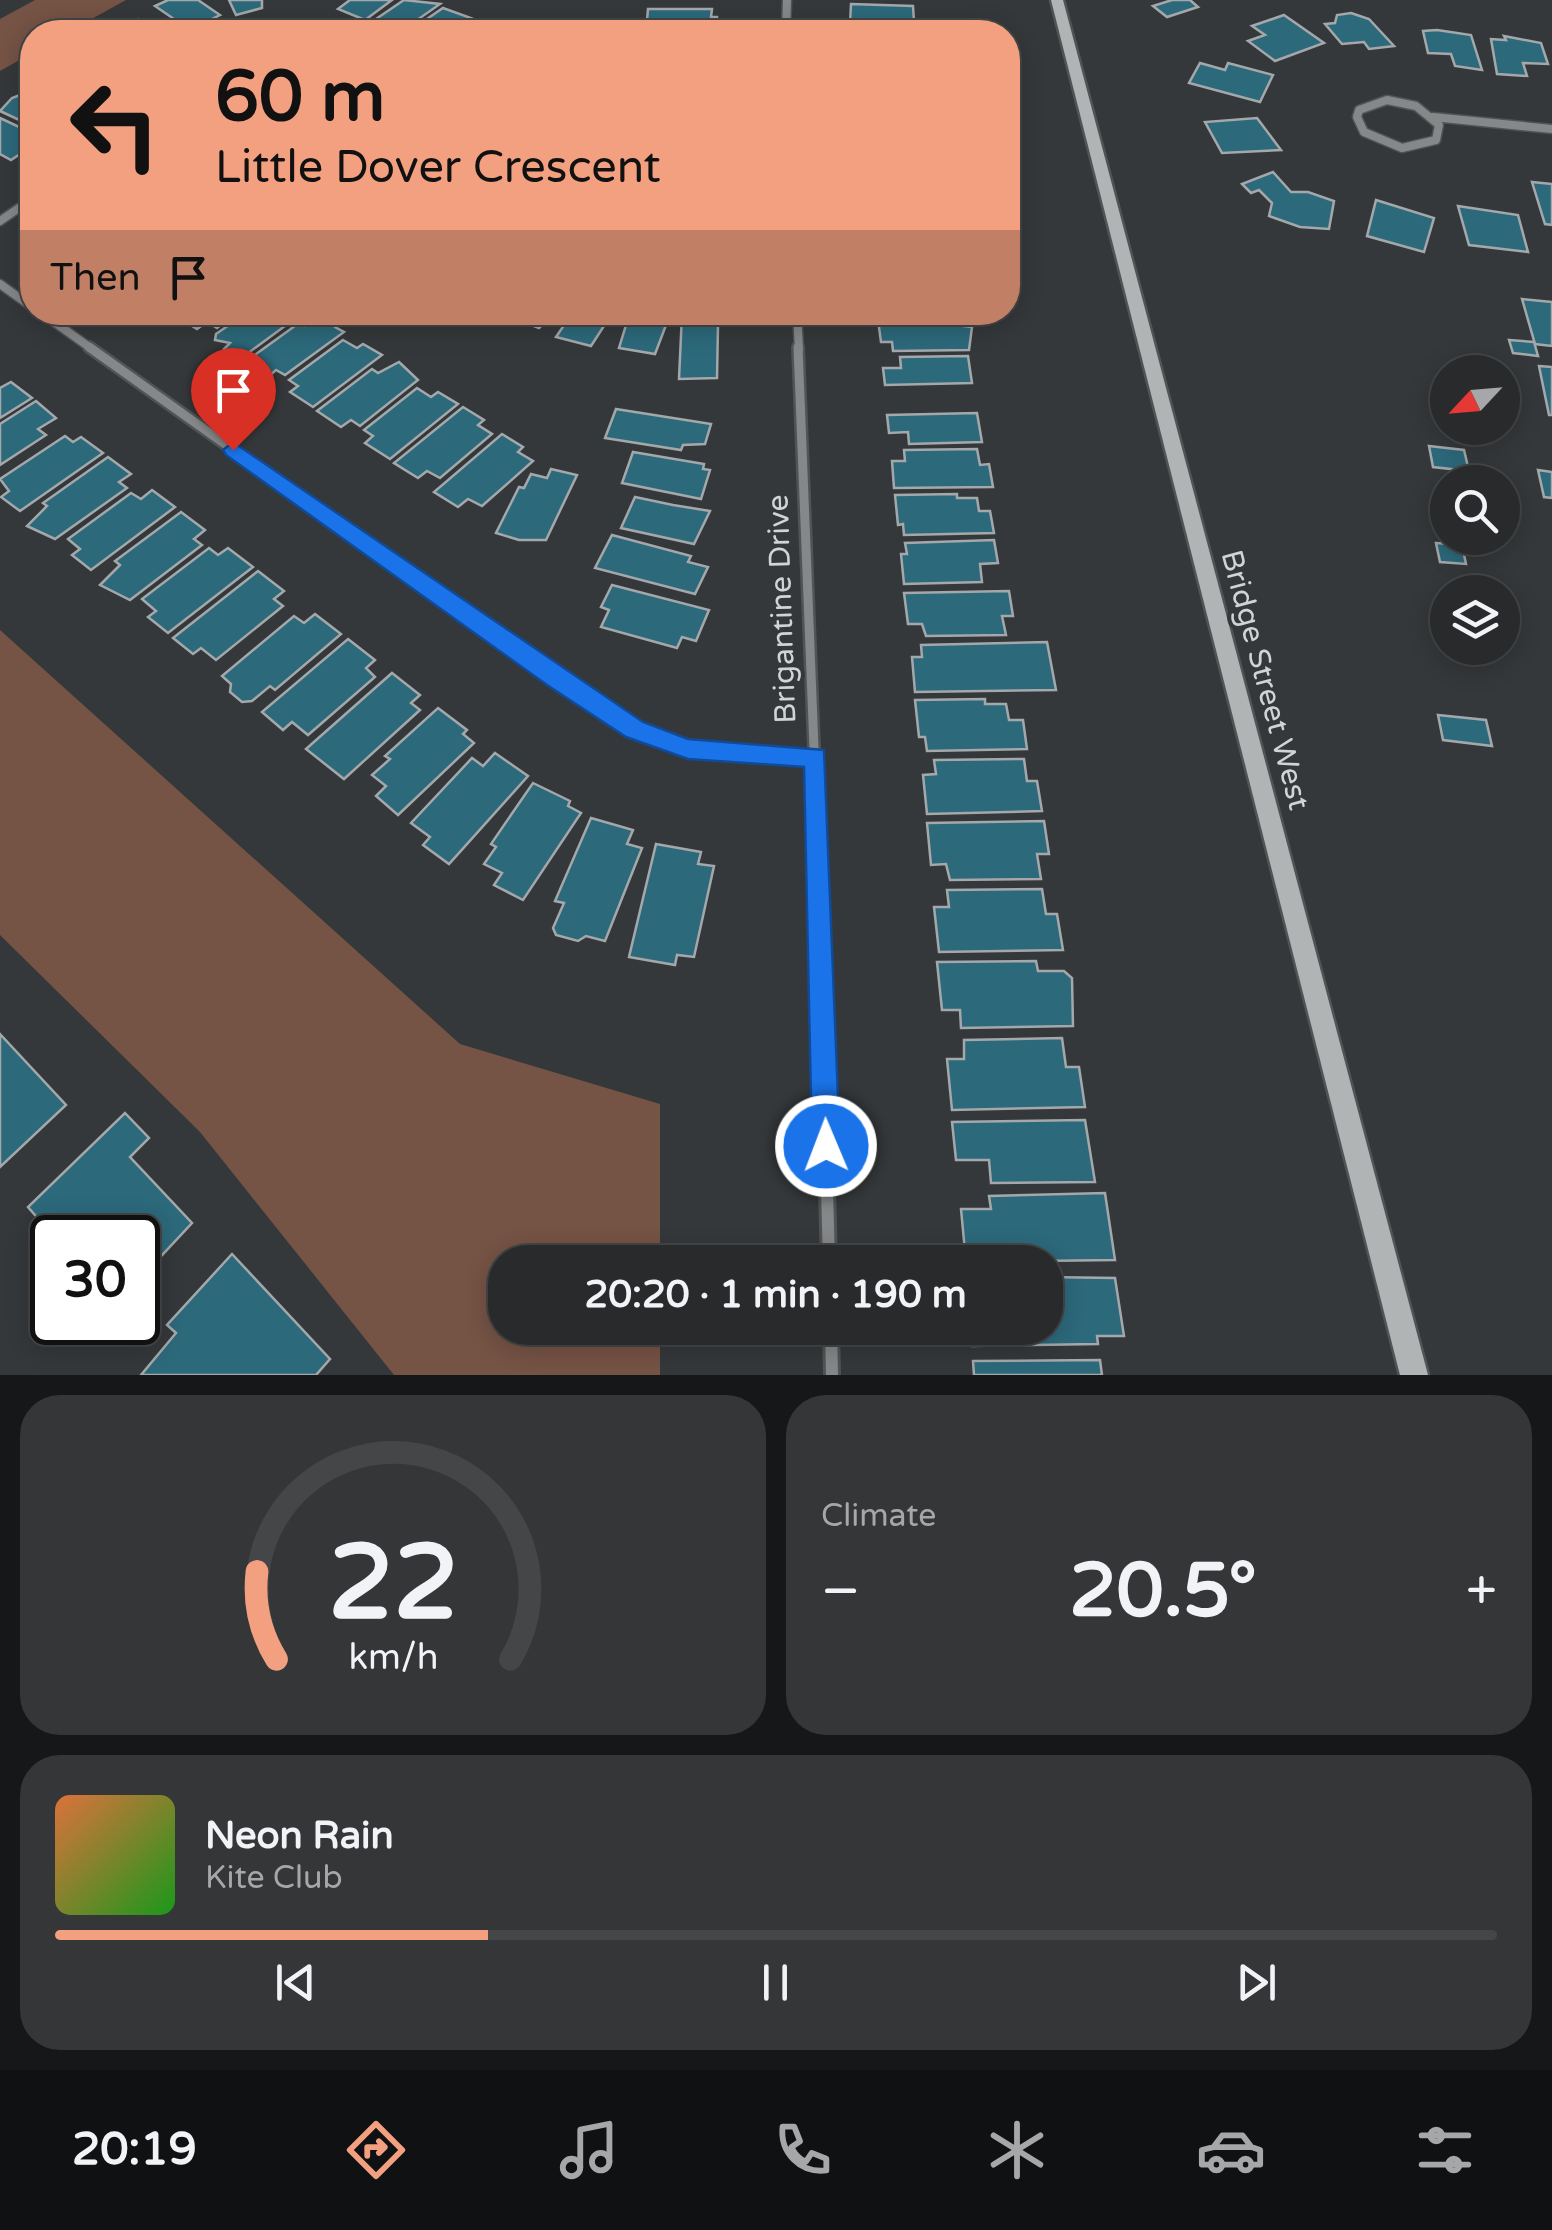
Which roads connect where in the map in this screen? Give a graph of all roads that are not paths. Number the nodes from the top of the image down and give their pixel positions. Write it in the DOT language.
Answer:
graph roads {
  1 [pos="1057,0"];
  2 [pos="1433,117"];
  3 [pos="1552,129"];
  4 [pos="58,325"];
  5 [pos="797,325"];
  6 [pos="816,757"];
  7 [pos="829,1245"];
  8 [pos="831,1345"];
  9 [pos="832,1375"];
  10 [pos="1414,1375"];
  1 -- 10 [label="main road, Bridge Street West"];
  2 -- 2 [label="street"];
  2 -- 3 [label="street"];
  4 -- 6 [label="street"];
  5 -- 6 [label="street, Brigantine Drive"];
  6 -- 7 [label="street, Brigantine Drive"];
  8 -- 9 [label="street"];
}
